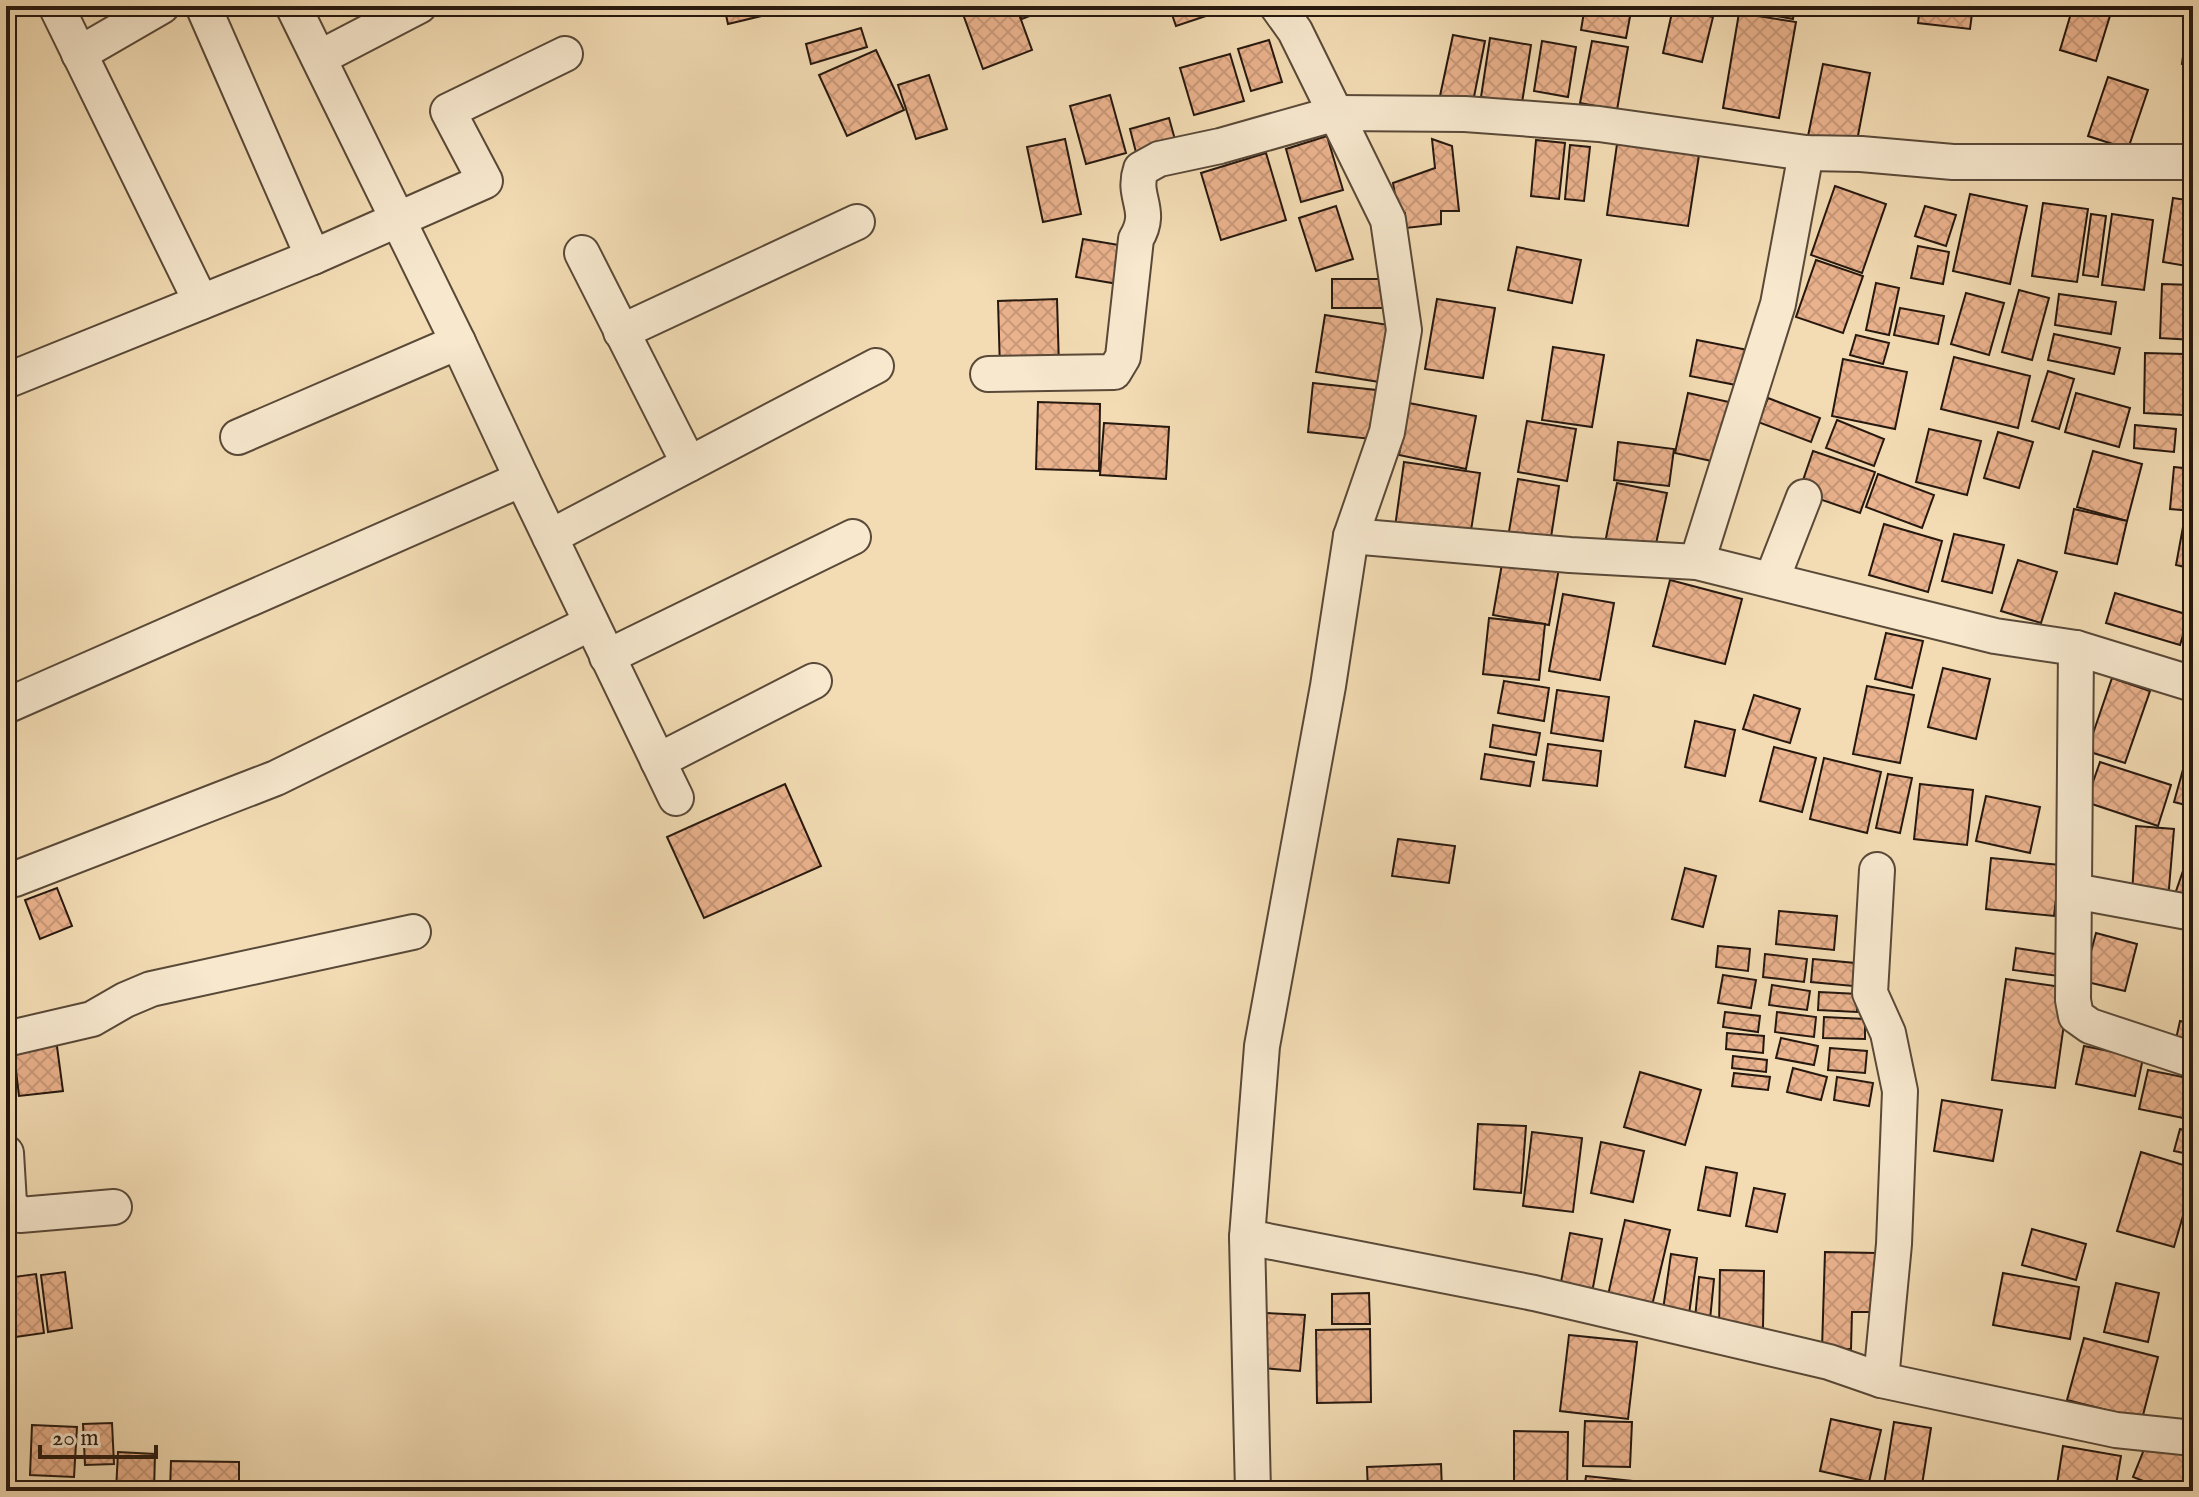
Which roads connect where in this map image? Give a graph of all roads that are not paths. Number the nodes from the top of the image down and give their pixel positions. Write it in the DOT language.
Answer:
graph roads {
  1 [pos="56,6"];
  2 [pos="162,6"];
  3 [pos="203,6"];
  4 [pos="293,6"];
  5 [pos="419,6"];
  6 [pos="1277,6"];
  7 [pos="79,54"];
  8 [pos="565,54"];
  9 [pos="319,58"];
  10 [pos="1337,113"];
  11 [pos="1806,153"];
  12 [pos="2193,162"];
  13 [pos="399,219"];
  14 [pos="857,222"];
  15 [pos="582,253"];
  16 [pos="313,257"];
  17 [pos="201,302"];
  18 [pos="621,332"];
  19 [pos="458,342"];
  20 [pos="876,366"];
  21 [pos="988,374"];
  22 [pos="6,381"];
  23 [pos="238,437"];
  24 [pos="689,464"];
  25 [pos="522,479"];
  26 [pos="1804,497"];
  27 [pos="1351,536"];
  28 [pos="550,537"];
  29 [pos="853,537"];
  30 [pos="1697,562"];
  31 [pos="1772,579"];
  32 [pos="591,623"];
  33 [pos="2076,648"];
  34 [pos="607,657"];
  35 [pos="814,681"];
  36 [pos="2193,684"];
  37 [pos="6,706"];
  38 [pos="658,761"];
  39 [pos="676,798"];
  40 [pos="1877,870"];
  41 [pos="6,881"];
  42 [pos="2074,891"];
  43 [pos="2193,913"];
  44 [pos="413,932"];
  45 [pos="6,1039"];
  46 [pos="2193,1060"];
  47 [pos="6,1153"];
  48 [pos="114,1207"];
  49 [pos="1247,1237"];
  50 [pos="1881,1380"];
  51 [pos="2193,1438"];
  52 [pos="1253,1491"];
  1 -- 7 [label="street"];
  2 -- 7 [label="street"];
  3 -- 16 [label="street"];
  4 -- 9 [label="street"];
  5 -- 9 [label="street"];
  6 -- 10 [label="street"];
  7 -- 17 [label="street"];
  8 -- 13 [label="street"];
  9 -- 13 [label="street"];
  10 -- 11 [label="street"];
  10 -- 21 [label="street"];
  10 -- 27 [label="street"];
  11 -- 12 [label="street"];
  11 -- 30 [label="street"];
  13 -- 16 [label="street"];
  13 -- 19 [label="street"];
  14 -- 18 [label="street"];
  15 -- 18 [label="street"];
  16 -- 17 [label="street"];
  17 -- 22 [label="street"];
  18 -- 24 [label="street"];
  19 -- 23 [label="street"];
  19 -- 25 [label="street"];
  20 -- 24 [label="street"];
  24 -- 28 [label="street"];
  25 -- 28 [label="street"];
  25 -- 37 [label="street"];
  26 -- 31 [label="street"];
  27 -- 30 [label="street"];
  27 -- 49 [label="street"];
  28 -- 32 [label="street"];
  29 -- 34 [label="street"];
  30 -- 31 [label="street"];
  31 -- 33 [label="street"];
  32 -- 34 [label="street"];
  32 -- 41 [label="street"];
  33 -- 36 [label="street"];
  33 -- 42 [label="street"];
  34 -- 38 [label="street"];
  35 -- 38 [label="street"];
  38 -- 39 [label="street"];
  40 -- 50 [label="street"];
  42 -- 43 [label="street"];
  42 -- 46 [label="street"];
  44 -- 45 [label="street"];
  47 -- 48 [label="street"];
  49 -- 50 [label="street"];
  49 -- 52 [label="street"];
  50 -- 51 [label="street"];
}
